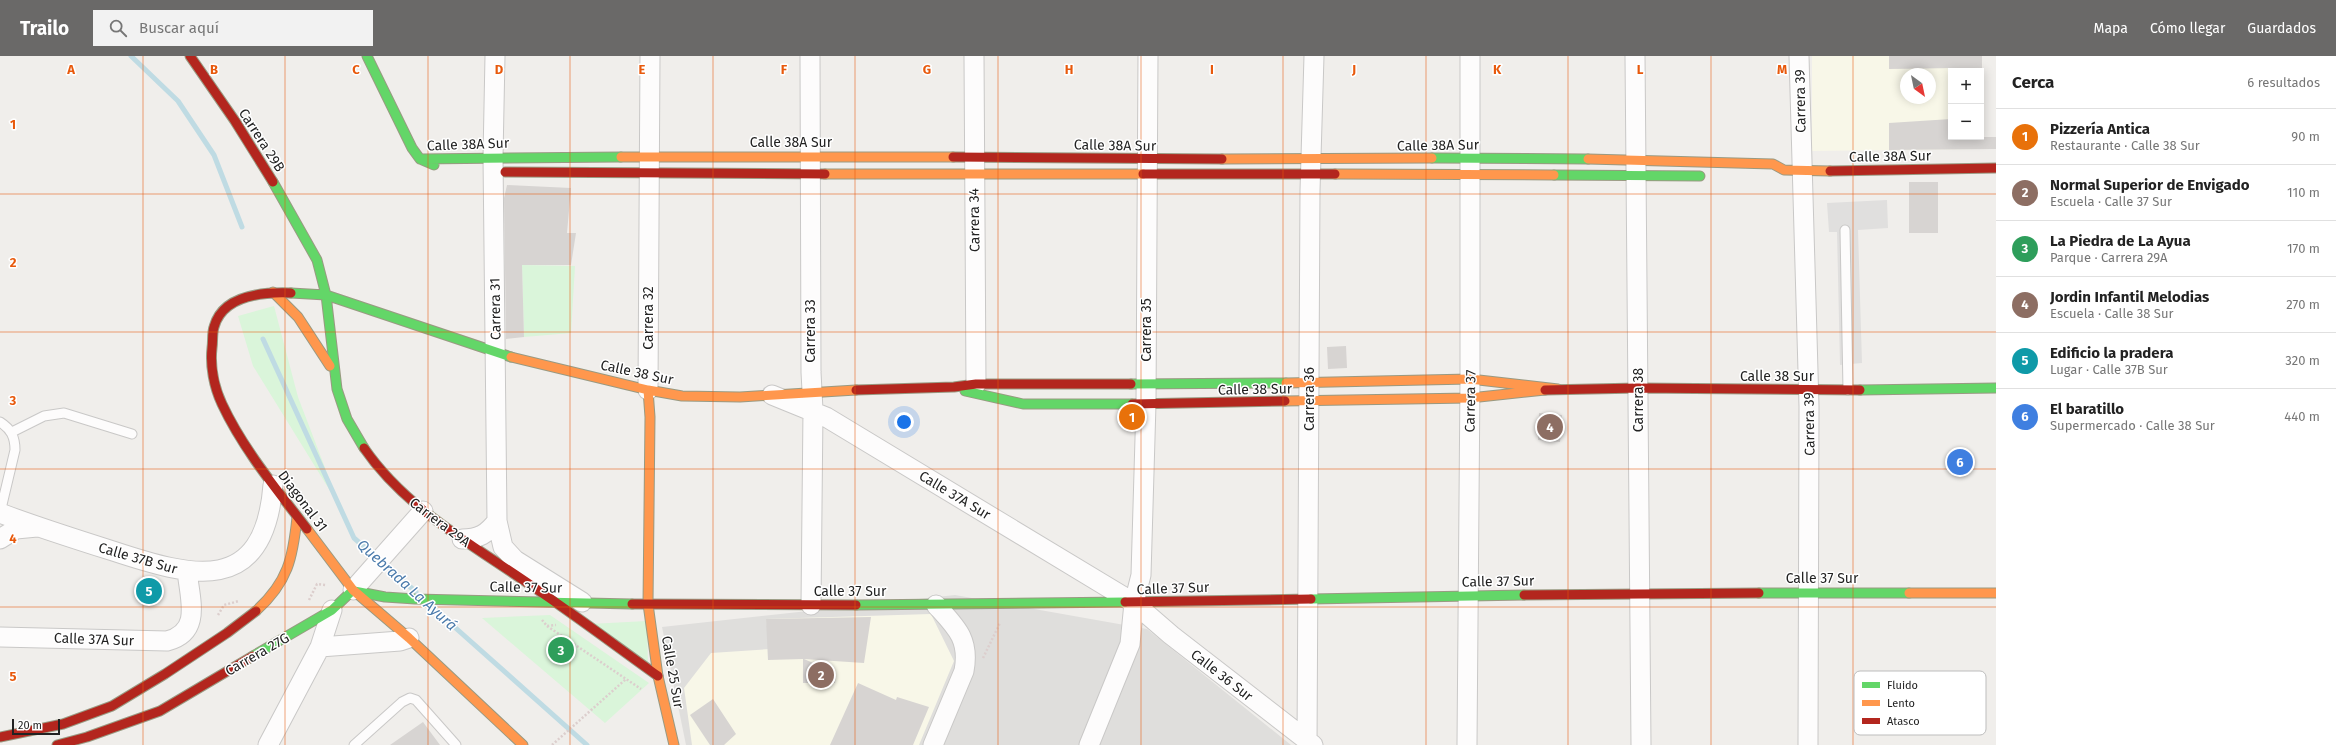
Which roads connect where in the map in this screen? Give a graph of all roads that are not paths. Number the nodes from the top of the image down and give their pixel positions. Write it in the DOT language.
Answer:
graph roads {
  1 [pos="205,56"];
  2 [pos="367,56"];
  3 [pos="495,56"];
  4 [pos="650,56"];
  5 [pos="810,56"];
  6 [pos="974,56"];
  7 [pos="1148,56"];
  8 [pos="1314,56"];
  9 [pos="1470,56"];
  10 [pos="1635,56"];
  11 [pos="1799,56"];
  12 [pos="192,59"];
  13 [pos="420,159"];
  14 [pos="810,164"];
  15 [pos="648,165"];
  16 [pos="489,166"];
  17 [pos="974,166"];
  18 [pos="1470,166"];
  19 [pos="1147,167"];
  20 [pos="1312,167"];
  21 [pos="1637,168"];
  22 [pos="1996,168"];
  23 [pos="442,169"];
  24 [pos="1793,171"];
  25 [pos="1711,176"];
  26 [pos="1773,177"];
  27 [pos="1845,230"];
  28 [pos="306,243"];
  29 [pos="318,260"];
  30 [pos="309,271"];
  31 [pos="333,277"];
  32 [pos="304,283"];
  33 [pos="272,292"];
  34 [pos="349,292"];
  35 [pos="299,293"];
  36 [pos="326,295"];
  37 [pos="389,318"];
  38 [pos="495,353"];
  39 [pos="334,372"];
  40 [pos="1470,379"];
  41 [pos="1308,381"];
  42 [pos="976,384"];
  43 [pos="1146,384"];
  44 [pos="954,387"];
  45 [pos="1638,388"];
  46 [pos="1996,388"];
  47 [pos="1558,389"];
  48 [pos="648,390"];
  49 [pos="1848,390"];
  50 [pos="1809,391"];
  51 [pos="812,392"];
  52 [pos="772,395"];
  53 [pos="1470,398"];
  54 [pos="1309,402"];
  55 [pos="1146,404"];
  56 [pos="813,410"];
  57 [pos="0,422"];
  58 [pos="12,432"];
  59 [pos="132,434"];
  60 [pos="273,485"];
  61 [pos="0,513"];
  62 [pos="297,517"];
  63 [pos="418,518"];
  64 [pos="496,521"];
  65 [pos="39,527"];
  66 [pos="0,539"];
  67 [pos="462,539"];
  68 [pos="188,572"];
  69 [pos="352,590"];
  70 [pos="1810,592"];
  71 [pos="1639,593"];
  72 [pos="1996,593"];
  73 [pos="1467,596"];
  74 [pos="1309,597"];
  75 [pos="556,602"];
  76 [pos="582,602"];
  77 [pos="1134,603"];
  78 [pos="648,604"];
  79 [pos="811,605"];
  80 [pos="936,605"];
  81 [pos="332,610"];
  82 [pos="0,637"];
  83 [pos="409,638"];
  84 [pos="320,647"];
  85 [pos="658,676"];
  86 [pos="0,737"];
  87 [pos="1309,744"];
  88 [pos="58,745"];
  89 [pos="268,745"];
  90 [pos="354,745"];
  91 [pos="456,745"];
  92 [pos="523,745"];
  93 [pos="674,745"];
  94 [pos="934,745"];
  95 [pos="1089,745"];
  96 [pos="1467,745"];
  97 [pos="1640,745"];
  98 [pos="1808,745"];
  1 -- 12 [label="main road"];
  2 -- 13 [label="main road"];
  3 -- 16 [label="street, Carrera 31"];
  4 -- 15 [label="street, Carrera 32"];
  5 -- 14 [label="street, Carrera 33"];
  6 -- 17 [label="street, Carrera 34"];
  7 -- 19 [label="street, Carrera 35"];
  8 -- 20 [label="street, Carrera 36"];
  9 -- 18 [label="street, Carrera 37"];
  10 -- 21 [label="street, Carrera 38"];
  11 -- 24 [label="street, Carrera 39"];
  12 -- 28 [label="main road, Carrera 29B"];
  13 -- 16 [label="main road, Calle 38A Sur"];
  13 -- 23 [label="main road, Calle 38A Sur"];
  14 -- 15 [label="main road, Calle 38A Sur"];
  14 -- 15 [label="main road, Calle 38A Sur"];
  14 -- 17 [label="main road, Calle 38A Sur"];
  14 -- 17 [label="main road, Calle 38A Sur"];
  14 -- 51 [label="street, Carrera 33"];
  15 -- 16 [label="main road, Calle 38A Sur"];
  15 -- 16 [label="main road, Calle 38A Sur"];
  15 -- 48 [label="street, Carrera 32"];
  16 -- 38 [label="street, Carrera 31"];
  17 -- 19 [label="main road, Calle 38A Sur"];
  17 -- 19 [label="main road, Calle 38A Sur"];
  17 -- 42 [label="street, Carrera 34"];
  18 -- 20 [label="main road, Calle 38A Sur"];
  18 -- 20 [label="main road, Calle 38A Sur"];
  18 -- 21 [label="main road, Calle 38A Sur"];
  18 -- 21 [label="main road, Calle 38A Sur"];
  18 -- 40 [label="street, Carrera 37"];
  19 -- 20 [label="main road, Calle 38A Sur"];
  19 -- 20 [label="main road, Calle 38A Sur"];
  19 -- 43 [label="street, Carrera 35"];
  20 -- 41 [label="street, Carrera 36"];
  21 -- 24 [label="main road, Calle 38A Sur"];
  21 -- 25 [label="main road, Calle 38A Sur"];
  21 -- 45 [label="street, Carrera 38"];
  22 -- 24 [label="main road, Calle 38A Sur"];
  24 -- 26 [label="main road"];
  24 -- 50 [label="street, Carrera 39"];
  27 -- 49 [label="lane"];
  28 -- 29 [label="main road, Carrera 29B"];
  28 -- 30 [label="main road, Carrera 29B"];
  29 -- 31 [label="main road"];
  29 -- 36 [label="main road, Carrera 29B"];
  32 -- 35 [label="main road"];
  33 -- 35 [label="main road, Diagonal 31"];
  33 -- 39 [label="main road"];
  33 -- 60 [label="main road, Diagonal 31"];
  34 -- 37 [label="main road"];
  35 -- 36 [label="main road, Diagonal 31"];
  36 -- 37 [label="main road, Calle 38 Sur"];
  36 -- 39 [label="main road, Carrera 29A"];
  37 -- 38 [label="main road, Calle 38 Sur"];
  38 -- 48 [label="main road, Calle 38 Sur"];
  38 -- 64 [label="street, Carrera 31"];
  39 -- 63 [label="main road, Carrera 29A"];
  40 -- 41 [label="main road, Calle 38 Sur"];
  40 -- 47 [label="main road, Calle 38 Sur"];
  40 -- 53 [label="street, Carrera 37"];
  41 -- 43 [label="main road, Calle 38 Sur"];
  41 -- 54 [label="street, Carrera 36"];
  42 -- 43 [label="main road, Calle 38 Sur"];
  42 -- 44 [label="main road, Calle 38 Sur"];
  43 -- 55 [label="street, Carrera 35"];
  44 -- 51 [label="main road, Calle 38 Sur"];
  44 -- 55 [label="main road, Calle 38 Sur"];
  45 -- 47 [label="main road, Calle 38 Sur"];
  45 -- 50 [label="main road, Calle 38 Sur"];
  45 -- 71 [label="street, Carrera 38"];
  46 -- 49 [label="main road, Calle 38 Sur"];
  47 -- 53 [label="main road, Calle 38 Sur"];
  48 -- 52 [label="main road, Calle 38 Sur"];
  48 -- 78 [label="main road, Carrera 32"];
  49 -- 50 [label="main road, Calle 38 Sur"];
  50 -- 70 [label="street, Carrera 39"];
  51 -- 52 [label="main road, Calle 38 Sur"];
  51 -- 56 [label="street, Carrera 33"];
  52 -- 56 [label="street, Calle 37A Sur"];
  53 -- 54 [label="main road, Calle 38 Sur"];
  53 -- 73 [label="street, Carrera 37"];
  54 -- 55 [label="main road, Calle 38 Sur"];
  54 -- 74 [label="street, Carrera 36"];
  55 -- 77 [label="street, Carrera 35"];
  56 -- 77 [label="street, Calle 37A Sur"];
  56 -- 79 [label="street, Carrera 33"];
  57 -- 58 [label="lane"];
  58 -- 59 [label="lane"];
  58 -- 61 [label="lane"];
  60 -- 62 [label="main road, Diagonal 31"];
  60 -- 68 [label="street, Calle 37B Sur"];
  61 -- 65 [label="street, Calle 37B Sur"];
  62 -- 69 [label="main road, Diagonal 31"];
  62 -- 86 [label="main road"];
  63 -- 67 [label="main road, Carrera 29A"];
  63 -- 69 [label="street, Carrera 27G"];
  64 -- 67 [label="street"];
  64 -- 76 [label="street, Carrera 31"];
  65 -- 66 [label="street"];
  65 -- 68 [label="street, Calle 37B Sur"];
  67 -- 75 [label="main road, Carrera 29A"];
  68 -- 82 [label="street, Calle 37A Sur"];
  69 -- 75 [label="main road, Calle 37 Sur"];
  69 -- 81 [label="main road, Carrera 27G"];
  69 -- 83 [label="main road, Diagonal 31"];
  70 -- 71 [label="main road, Calle 37 Sur"];
  70 -- 72 [label="main road, Calle 37 Sur"];
  70 -- 98 [label="street, Carrera 39"];
  71 -- 73 [label="main road, Calle 37 Sur"];
  71 -- 97 [label="street, Carrera 38"];
  73 -- 74 [label="main road, Calle 37 Sur"];
  73 -- 96 [label="street, Carrera 37"];
  74 -- 77 [label="main road, Calle 37 Sur"];
  74 -- 87 [label="street, Carrera 36"];
  75 -- 76 [label="main road, Calle 37 Sur"];
  75 -- 85 [label="main road, Carrera 29A"];
  76 -- 78 [label="main road, Calle 37 Sur"];
  77 -- 80 [label="main road, Calle 37 Sur"];
  77 -- 87 [label="street, Calle 36 Sur"];
  77 -- 95 [label="street, Carrera 35"];
  78 -- 79 [label="main road, Calle 37 Sur"];
  78 -- 85 [label="main road, Calle 25 Sur"];
  79 -- 80 [label="main road, Calle 37 Sur"];
  80 -- 94 [label="street"];
  81 -- 84 [label="street"];
  81 -- 88 [label="main road, Carrera 27G"];
  83 -- 84 [label="street"];
  83 -- 92 [label="main road, Diagonal 31"];
  84 -- 89 [label="street"];
  85 -- 93 [label="main road, Calle 25 Sur"];
  90 -- 91 [label="lane"];
}
